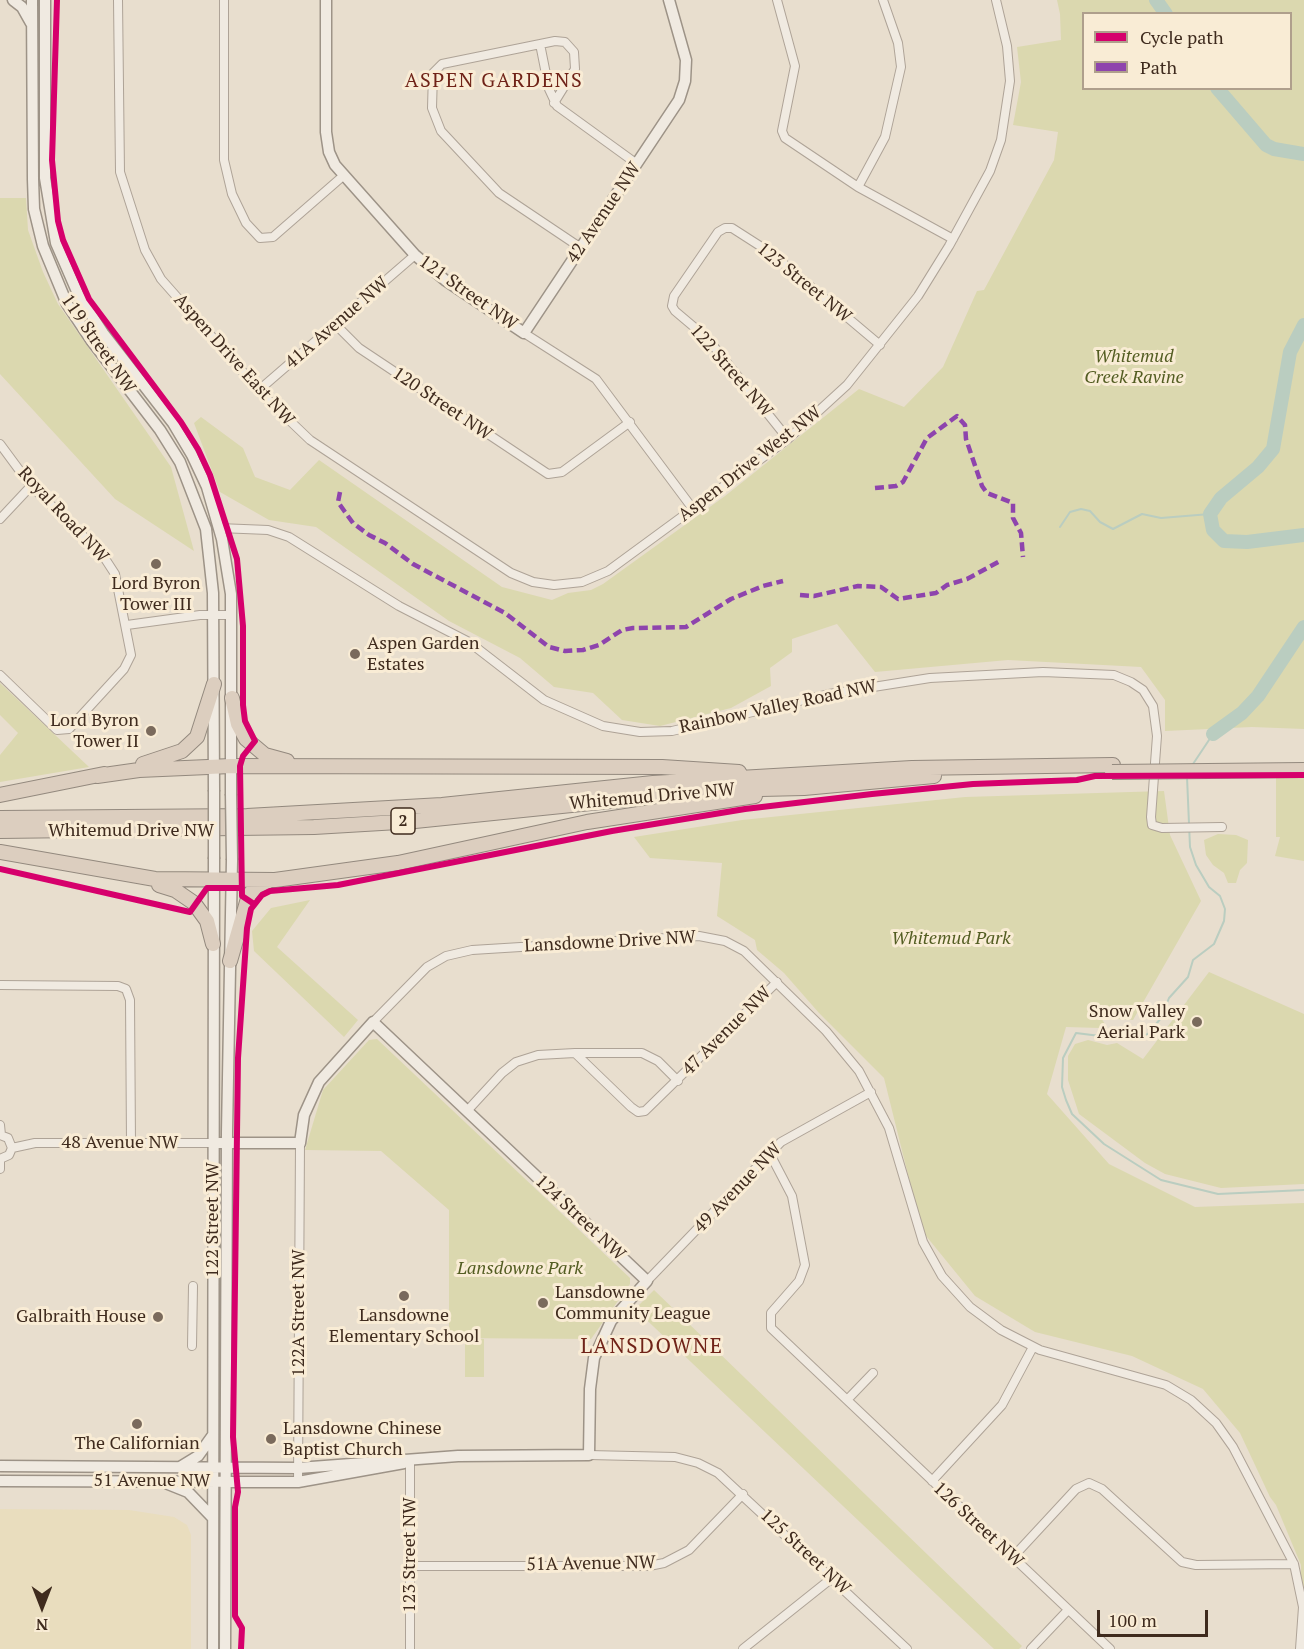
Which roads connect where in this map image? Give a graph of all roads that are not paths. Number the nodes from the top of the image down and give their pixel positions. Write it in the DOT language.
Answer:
graph roads {
  1 [pos="13,0"];
  2 [pos="32,0"];
  3 [pos="45,0"];
  4 [pos="118,0"];
  5 [pos="224,0"];
  6 [pos="326,0"];
  7 [pos="669,0"];
  8 [pos="777,0"];
  9 [pos="884,0"];
  10 [pos="996,0"];
  11 [pos="31,23"];
  12 [pos="540,44"];
  13 [pos="554,104"];
  14 [pos="637,164"];
  15 [pos="342,176"];
  16 [pos="858,187"];
  17 [pos="724,228"];
  18 [pos="953,239"];
  19 [pos="581,248"];
  20 [pos="415,255"];
  21 [pos="336,325"];
  22 [pos="525,333"];
  23 [pos="880,345"];
  24 [pos="259,390"];
  25 [pos="630,422"];
  26 [pos="788,439"];
  27 [pos="0,444"];
  28 [pos="31,486"];
  29 [pos="693,509"];
  30 [pos="0,519"];
  31 [pos="219,528"];
  32 [pos="206,529"];
  33 [pos="554,585"];
  34 [pos="213,615"];
  35 [pos="232,615"];
  36 [pos="127,625"];
  37 [pos="0,675"];
  38 [pos="214,684"];
  39 [pos="232,698"];
  40 [pos="1304,763"];
  41 [pos="231,766"];
  42 [pos="214,767"];
  43 [pos="354,767"];
  44 [pos="1112,769"];
  45 [pos="1304,770"];
  46 [pos="97,776"];
  47 [pos="808,782"];
  48 [pos="214,790"];
  49 [pos="0,795"];
  50 [pos="0,818"];
  51 [pos="1222,827"];
  52 [pos="0,831"];
  53 [pos="0,852"];
  54 [pos="231,860"];
  55 [pos="134,876"];
  56 [pos="275,880"];
  57 [pos="214,881"];
  58 [pos="231,881"];
  59 [pos="213,944"];
  60 [pos="230,960"];
  61 [pos="777,982"];
  62 [pos="0,985"];
  63 [pos="373,1022"];
  64 [pos="575,1053"];
  65 [pos="678,1081"];
  66 [pos="872,1092"];
  67 [pos="467,1111"];
  68 [pos="0,1125"];
  69 [pos="0,1135"];
  70 [pos="130,1143"];
  71 [pos="213,1143"];
  72 [pos="227,1143"];
  73 [pos="300,1143"];
  74 [pos="12,1148"];
  75 [pos="769,1152"];
  76 [pos="0,1159"];
  77 [pos="0,1169"];
  78 [pos="647,1281"];
  79 [pos="193,1286"];
  80 [pos="192,1346"];
  81 [pos="1033,1347"];
  82 [pos="873,1373"];
  83 [pos="847,1400"];
  84 [pos="213,1435"];
  85 [pos="589,1455"];
  86 [pos="410,1461"];
  87 [pos="698,1463"];
  88 [pos="0,1466"];
  89 [pos="179,1467"];
  90 [pos="298,1468"];
  91 [pos="219,1475"];
  92 [pos="0,1480"];
  93 [pos="127,1481"];
  94 [pos="159,1481"];
  95 [pos="932,1481"];
  96 [pos="298,1482"];
  97 [pos="743,1494"];
  98 [pos="213,1518"];
  99 [pos="1012,1557"];
  100 [pos="1294,1564"];
  101 [pos="410,1566"];
  102 [pos="832,1578"];
  103 [pos="1068,1610"];
  104 [pos="752,1641"];
  105 [pos="213,1649"];
  106 [pos="225,1649"];
  107 [pos="410,1649"];
  108 [pos="743,1649"];
  109 [pos="759,1649"];
  110 [pos="907,1649"];
  111 [pos="1031,1649"];
  112 [pos="1110,1649"];
  113 [pos="1300,1649"];
  1 -- 11 [label="main road"];
  2 -- 11 [label="main road, 119 Street NW"];
  3 -- 31 [label="main road, 119 Street NW"];
  4 -- 24 [label="street, Aspen Drive East NW"];
  5 -- 15 [label="street"];
  6 -- 15 [label="main road, 121 Street NW"];
  7 -- 14 [label="main road, 42 Avenue NW"];
  8 -- 16 [label="street"];
  9 -- 16 [label="street"];
  10 -- 18 [label="street, Aspen Drive West NW"];
  11 -- 32 [label="main road, 119 Street NW"];
  12 -- 13 [label="street"];
  12 -- 13 [label="street"];
  12 -- 19 [label="street"];
  13 -- 14 [label="street"];
  14 -- 19 [label="main road, 42 Avenue NW"];
  15 -- 20 [label="main road, 121 Street NW"];
  16 -- 18 [label="street"];
  17 -- 23 [label="street, 123 Street NW"];
  17 -- 26 [label="street, 122 Street NW"];
  18 -- 23 [label="street, Aspen Drive West NW"];
  19 -- 22 [label="main road, 42 Avenue NW"];
  20 -- 21 [label="street, 41A Avenue NW"];
  20 -- 22 [label="main road, 121 Street NW"];
  21 -- 24 [label="street, 41A Avenue NW"];
  21 -- 25 [label="street, 120 Street NW"];
  22 -- 25 [label="street, 121 Street NW"];
  23 -- 26 [label="street, Aspen Drive West NW"];
  24 -- 33 [label="street, Aspen Drive East NW"];
  25 -- 29 [label="street, 121 Street NW"];
  26 -- 29 [label="street, Aspen Drive West NW"];
  27 -- 28 [label="street, Royal Road NW"];
  28 -- 30 [label="street"];
  28 -- 36 [label="street, Royal Road NW"];
  29 -- 33 [label="street, Aspen Drive West NW"];
  31 -- 32 [label="main road"];
  31 -- 35 [label="main road, 119 Street NW"];
  31 -- 51 [label="street, Rainbow Valley Road NW"];
  32 -- 34 [label="main road, 119 Street NW"];
  34 -- 35 [label="street"];
  34 -- 36 [label="street"];
  34 -- 38 [label="main road, 119 Street NW"];
  35 -- 39 [label="main road, 119 Street NW"];
  36 -- 37 [label="street, Royal Road NW"];
  38 -- 42 [label="main road, 119 Street NW"];
  38 -- 46 [label="highway"];
  39 -- 41 [label="main road, 119 Street NW"];
  39 -- 43 [label="highway"];
  40 -- 44 [label="highway, Whitemud Drive NW / 2"];
  41 -- 42 [label="highway"];
  41 -- 43 [label="highway"];
  41 -- 54 [label="main road, 119 Street NW, bridge"];
  42 -- 46 [label="highway"];
  42 -- 48 [label="main road, 119 Street NW"];
  43 -- 47 [label="highway"];
  44 -- 45 [label="highway, Whitemud Drive NW / 2, bridge"];
  44 -- 47 [label="highway, Whitemud Drive NW / 2"];
  46 -- 49 [label="highway"];
  47 -- 50 [label="highway, Whitemud Drive NW / 2"];
  47 -- 52 [label="highway, Whitemud Drive NW / 2"];
  47 -- 56 [label="highway"];
  48 -- 57 [label="main road, 122 Street NW, bridge"];
  53 -- 55 [label="highway"];
  54 -- 58 [label="main road, 122 Street NW"];
  55 -- 57 [label="highway"];
  55 -- 59 [label="highway"];
  56 -- 58 [label="highway"];
  56 -- 60 [label="highway"];
  57 -- 58 [label="highway"];
  57 -- 59 [label="main road, 122 Street NW"];
  58 -- 60 [label="main road, 122 Street NW"];
  59 -- 71 [label="main road, 122 Street NW"];
  60 -- 72 [label="main road, 122 Street NW"];
  61 -- 63 [label="street, Lansdowne Drive NW"];
  61 -- 65 [label="street, 47 Avenue NW"];
  61 -- 66 [label="street, Lansdowne Drive NW"];
  62 -- 70 [label="street"];
  63 -- 67 [label="main road, 124 Street NW"];
  63 -- 73 [label="main road, Lansdowne Drive NW"];
  64 -- 65 [label="street, 47 Avenue NW"];
  64 -- 65 [label="street, 47 Avenue NW"];
  64 -- 67 [label="street, 47 Avenue NW"];
  66 -- 75 [label="street, 49 Avenue NW"];
  66 -- 81 [label="street, Lansdowne Drive NW"];
  67 -- 78 [label="main road, 124 Street NW"];
  68 -- 69 [label="street"];
  69 -- 74 [label="street"];
  70 -- 71 [label="street, 48 Avenue NW"];
  70 -- 74 [label="street, 48 Avenue NW"];
  71 -- 72 [label="main road, 48 Avenue NW"];
  71 -- 84 [label="main road, 122 Street NW"];
  72 -- 73 [label="main road, 48 Avenue NW"];
  72 -- 91 [label="main road, 122 Street NW"];
  73 -- 90 [label="street, 122A Street NW"];
  74 -- 76 [label="street"];
  75 -- 78 [label="street, 49 Avenue NW"];
  75 -- 83 [label="street, 126 Street NW"];
  76 -- 77 [label="street"];
  78 -- 85 [label="main road"];
  79 -- 80 [label="street"];
  81 -- 95 [label="street"];
  81 -- 100 [label="street, Lansdowne Drive NW"];
  82 -- 83 [label="street"];
  83 -- 95 [label="street, 126 Street NW"];
  84 -- 89 [label="main road"];
  84 -- 91 [label="main road, 122 Street NW"];
  85 -- 86 [label="main road, 51 Avenue NW"];
  85 -- 87 [label="street, 51 Avenue NW"];
  86 -- 90 [label="main road, 51 Avenue NW"];
  86 -- 96 [label="main road, 51 Avenue NW"];
  86 -- 101 [label="street, 123 Street NW"];
  87 -- 97 [label="street, 125 Street NW"];
  88 -- 89 [label="main road, 51 Avenue NW"];
  89 -- 91 [label="main road, 51 Avenue NW"];
  90 -- 91 [label="main road, 51 Avenue NW"];
  90 -- 96 [label="street, 122A Street NW"];
  91 -- 93 [label="main road"];
  91 -- 94 [label="main road, 51 Avenue NW"];
  91 -- 96 [label="main road, 51 Avenue NW"];
  91 -- 98 [label="main road, 122 Street NW"];
  91 -- 106 [label="main road, 122 Street NW"];
  92 -- 93 [label="main road, 51 Avenue NW"];
  93 -- 94 [label="main road, 51 Avenue NW"];
  94 -- 98 [label="main road"];
  95 -- 99 [label="street, 126 Street NW"];
  97 -- 101 [label="street, 51A Avenue NW"];
  97 -- 102 [label="street, 125 Street NW"];
  98 -- 105 [label="main road, 122 Street NW"];
  99 -- 100 [label="street"];
  99 -- 103 [label="street, 126 Street NW"];
  100 -- 113 [label="street, Lansdowne Drive NW"];
  101 -- 107 [label="street, 123 Street NW"];
  102 -- 104 [label="street"];
  102 -- 110 [label="street, 125 Street NW"];
  103 -- 111 [label="street"];
  103 -- 112 [label="street, 126 Street NW"];
  104 -- 108 [label="street"];
  104 -- 109 [label="street"];
}
